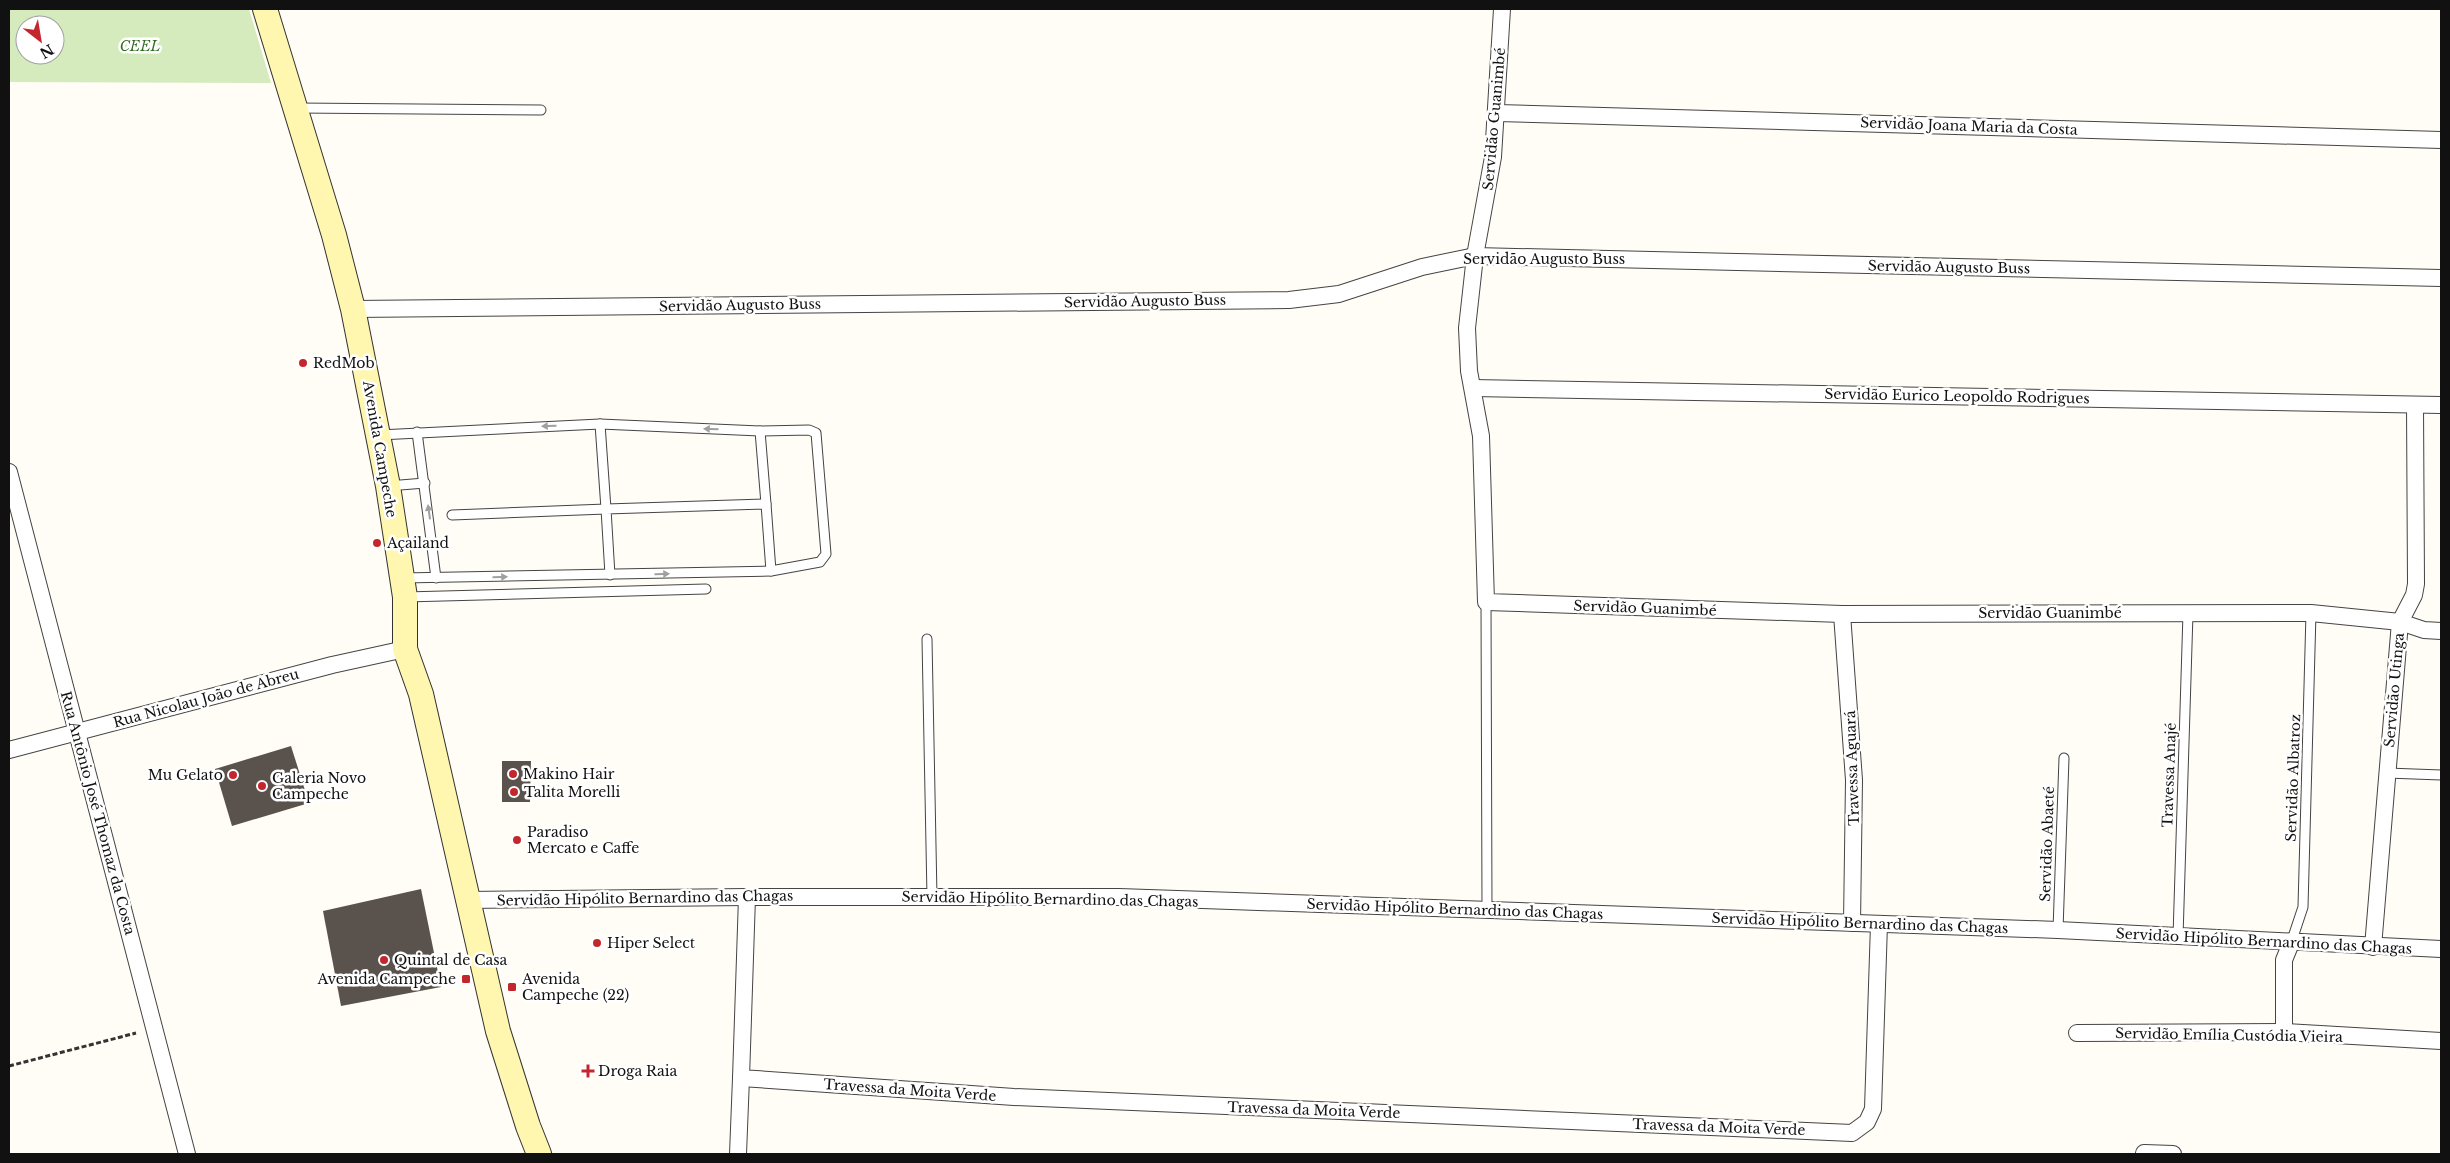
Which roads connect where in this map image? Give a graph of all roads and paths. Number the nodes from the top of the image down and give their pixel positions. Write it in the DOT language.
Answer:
graph roads {
  1 [pos="265,9"];
  2 [pos="1502,9"];
  3 [pos="296,108"];
  4 [pos="541,110"];
  5 [pos="1497,113"];
  6 [pos="2441,140"];
  7 [pos="1475,256"];
  8 [pos="2441,278"];
  9 [pos="353,309"];
  10 [pos="1473,388"];
  11 [pos="2415,404"];
  12 [pos="2441,405"];
  13 [pos="600,424"];
  14 [pos="760,431"];
  15 [pos="417,432"];
  16 [pos="379,435"];
  17 [pos="9,472"];
  18 [pos="425,483"];
  19 [pos="388,486"];
  20 [pos="766,504"];
  21 [pos="606,509"];
  22 [pos="452,514"];
  23 [pos="771,571"];
  24 [pos="610,575"];
  25 [pos="436,578"];
  26 [pos="403,588"];
  27 [pos="706,589"];
  28 [pos="1486,602"];
  29 [pos="2188,613"];
  30 [pos="2311,613"];
  31 [pos="1842,614"];
  32 [pos="2400,622"];
  33 [pos="2441,631"];
  34 [pos="927,639"];
  35 [pos="404,649"];
  36 [pos="77,732"];
  37 [pos="9,750"];
  38 [pos="2064,758"];
  39 [pos="2387,773"];
  40 [pos="2441,775"];
  41 [pos="747,897"];
  42 [pos="932,897"];
  43 [pos="468,900"];
  44 [pos="1487,910"];
  45 [pos="1852,923"];
  46 [pos="1879,924"];
  47 [pos="2058,930"];
  48 [pos="2178,937"];
  49 [pos="2291,943"];
  50 [pos="2373,947"];
  51 [pos="2441,949"];
  52 [pos="154,1029"];
  53 [pos="2284,1032"];
  54 [pos="2077,1033"];
  55 [pos="2441,1041"];
  56 [pos="9,1066"];
  57 [pos="741,1078"];
  58 [pos="2144,1153"];
  59 [pos="187,1154"];
  60 [pos="539,1154"];
  61 [pos="738,1154"];
  62 [pos="2172,1154"];
  1 -- 3 [label="main road, Avenida Campeche"];
  2 -- 5 [label="street, Servidão Guanimbé"];
  3 -- 4 [label="lane"];
  3 -- 9 [label="main road, Avenida Campeche"];
  5 -- 6 [label="street, Servidão Joana Maria da Costa"];
  5 -- 7 [label="street, Servidão Guanimbé"];
  7 -- 8 [label="street, Servidão Augusto Buss"];
  7 -- 9 [label="street, Servidão Augusto Buss"];
  7 -- 10 [label="street, Servidão Guanimbé"];
  9 -- 16 [label="main road, Avenida Campeche"];
  10 -- 11 [label="street, Servidão Eurico Leopoldo Rodrigues"];
  10 -- 28 [label="street, Servidão Guanimbé"];
  11 -- 12 [label="street, Servidão Eurico Leopoldo Rodrigues"];
  11 -- 32 [label="street, Servidão Utinga"];
  14 -- 13 [label="lane, one-way"];
  13 -- 15 [label="lane, one-way"];
  13 -- 21 [label="lane"];
  14 -- 20 [label="lane"];
  14 -- 23 [label="lane"];
  15 -- 16 [label="lane"];
  15 -- 18 [label="lane"];
  16 -- 19 [label="main road, Avenida Campeche"];
  17 -- 36 [label="street, Rua Antônio José Thomaz da Costa"];
  18 -- 19 [label="lane"];
  25 -- 18 [label="lane, one-way"];
  19 -- 26 [label="main road, Avenida Campeche"];
  20 -- 21 [label="lane"];
  20 -- 23 [label="lane"];
  21 -- 22 [label="lane"];
  21 -- 24 [label="lane"];
  24 -- 23 [label="lane, one-way"];
  25 -- 24 [label="lane, one-way"];
  25 -- 26 [label="lane"];
  26 -- 27 [label="lane"];
  26 -- 35 [label="main road, Avenida Campeche"];
  28 -- 31 [label="street, Servidão Guanimbé"];
  28 -- 44 [label="lane"];
  29 -- 30 [label="street, Servidão Guanimbé"];
  29 -- 31 [label="street, Servidão Guanimbé"];
  29 -- 48 [label="lane, Travessa Anajé"];
  30 -- 32 [label="street, Servidão Guanimbé"];
  30 -- 49 [label="lane, Servidão Albatroz"];
  31 -- 45 [label="street, Travessa Aguará"];
  32 -- 33 [label="street, Servidão Guanimbé"];
  32 -- 39 [label="street, Servidão Utinga"];
  34 -- 42 [label="lane"];
  35 -- 36 [label="street, Rua Nicolau João de Abreu"];
  35 -- 43 [label="main road, Avenida Campeche"];
  36 -- 37 [label="street, Rua Nicolau João de Abreu"];
  36 -- 52 [label="street, Rua Antônio José Thomaz da Costa"];
  38 -- 47 [label="lane, Servidão Abaeté"];
  39 -- 40 [label="lane"];
  39 -- 50 [label="street, Servidão Utinga"];
  41 -- 42 [label="street, Servidão Hipólito Bernardino das Chagas"];
  41 -- 43 [label="street, Servidão Hipólito Bernardino das Chagas"];
  41 -- 57 [label="street"];
  42 -- 44 [label="street, Servidão Hipólito Bernardino das Chagas"];
  43 -- 60 [label="main road, Avenida Campeche"];
  44 -- 45 [label="street, Servidão Hipólito Bernardino das Chagas"];
  45 -- 46 [label="street, Servidão Hipólito Bernardino das Chagas"];
  46 -- 47 [label="street, Servidão Hipólito Bernardino das Chagas"];
  46 -- 57 [label="street, Travessa da Moita Verde"];
  47 -- 48 [label="street, Servidão Hipólito Bernardino das Chagas"];
  48 -- 49 [label="street, Servidão Hipólito Bernardino das Chagas"];
  49 -- 50 [label="street, Servidão Hipólito Bernardino das Chagas"];
  49 -- 53 [label="street"];
  50 -- 51 [label="street, Servidão Hipólito Bernardino das Chagas"];
  52 -- 56 [label="path"];
  52 -- 59 [label="street, Rua Antônio José Thomaz da Costa"];
  53 -- 54 [label="street, Servidão Emília Custódia Vieira"];
  53 -- 55 [label="street, Servidão Emília Custódia Vieira"];
  57 -- 61 [label="street"];
  58 -- 62 [label="street"];
}
